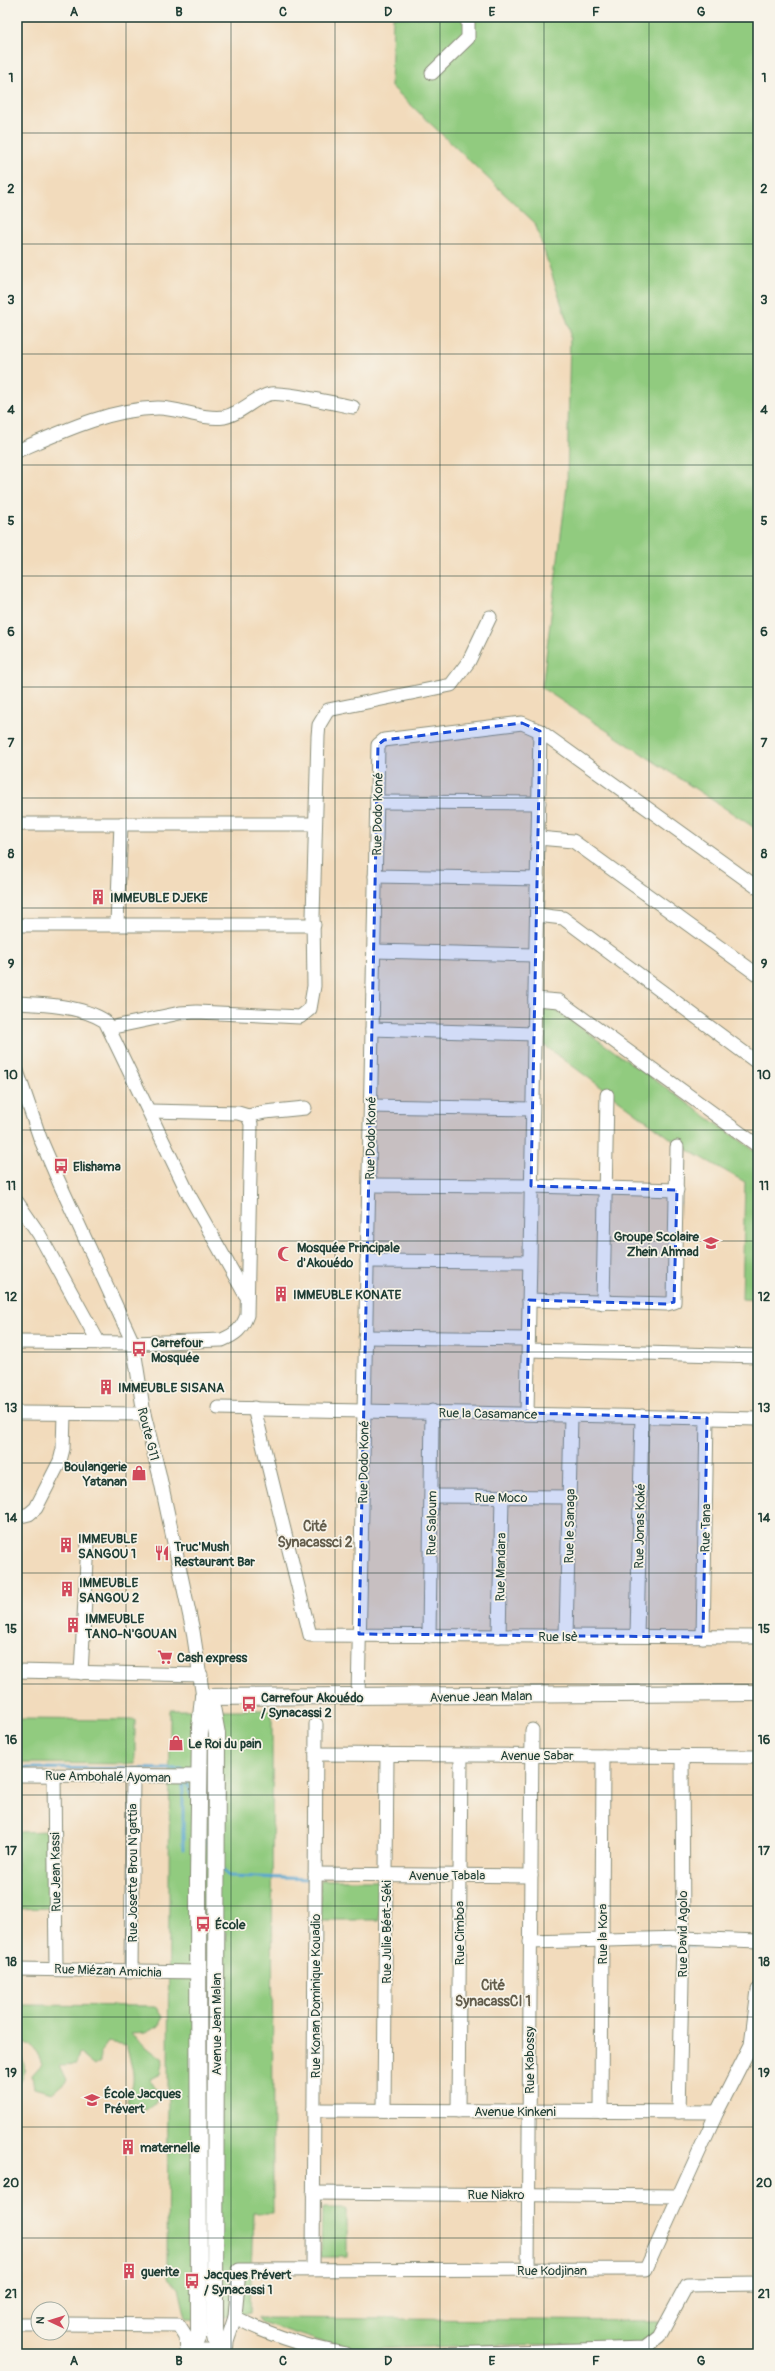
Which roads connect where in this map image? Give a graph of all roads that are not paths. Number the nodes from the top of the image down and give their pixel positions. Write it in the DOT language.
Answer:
graph roads {
  1 [pos="468,17"];
  2 [pos="432,73"];
  3 [pos="353,407"];
  4 [pos="17,451"];
  5 [pos="490,617"];
  6 [pos="540,731"];
  7 [pos="377,802"];
  8 [pos="539,803"];
  9 [pos="17,824"];
  10 [pos="121,824"];
  11 [pos="315,824"];
  12 [pos="538,838"];
  13 [pos="375,876"];
  14 [pos="538,879"];
  15 [pos="758,888"];
  16 [pos="537,915"];
  17 [pos="117,924"];
  18 [pos="17,925"];
  19 [pos="314,925"];
  20 [pos="374,951"];
  21 [pos="535,955"];
  22 [pos="758,975"];
  23 [pos="535,999"];
  24 [pos="17,1003"];
  25 [pos="109,1028"];
  26 [pos="372,1029"];
  27 [pos="534,1034"];
  28 [pos="758,1063"];
  29 [pos="17,1071"];
  30 [pos="607,1095"];
  31 [pos="371,1106"];
  32 [pos="305,1108"];
  33 [pos="532,1109"];
  34 [pos="149,1111"];
  35 [pos="248,1116"];
  36 [pos="758,1146"];
  37 [pos="677,1147"];
  38 [pos="369,1185"];
  39 [pos="531,1186"];
  40 [pos="606,1187"];
  41 [pos="677,1190"];
  42 [pos="17,1202"];
  43 [pos="367,1261"];
  44 [pos="529,1262"];
  45 [pos="246,1295"];
  46 [pos="529,1300"];
  47 [pos="603,1303"];
  48 [pos="365,1337"];
  49 [pos="17,1342"];
  50 [pos="133,1342"];
  51 [pos="99,1343"];
  52 [pos="528,1345"];
  53 [pos="758,1356"];
  54 [pos="218,1408"];
  55 [pos="254,1408"];
  56 [pos="364,1410"];
  57 [pos="432,1411"];
  58 [pos="17,1413"];
  59 [pos="527,1413"];
  60 [pos="64,1414"];
  61 [pos="144,1414"];
  62 [pos="571,1415"];
  63 [pos="642,1416"];
  64 [pos="707,1418"];
  65 [pos="758,1419"];
  66 [pos="432,1496"];
  67 [pos="502,1497"];
  68 [pos="570,1497"];
  69 [pos="17,1517"];
  70 [pos="88,1543"];
  71 [pos="359,1634"];
  72 [pos="429,1636"];
  73 [pos="499,1636"];
  74 [pos="566,1636"];
  75 [pos="637,1636"];
  76 [pos="703,1637"];
  77 [pos="758,1637"];
  78 [pos="17,1671"];
  79 [pos="81,1673"];
  80 [pos="201,1675"];
  81 [pos="758,1693"];
  82 [pos="204,1697"];
  83 [pos="358,1698"];
  84 [pos="316,1724"];
  85 [pos="532,1730"];
  86 [pos="316,1754"];
  87 [pos="387,1754"];
  88 [pos="460,1755"];
  89 [pos="532,1755"];
  90 [pos="603,1756"];
  91 [pos="682,1756"];
  92 [pos="758,1757"];
  93 [pos="17,1775"];
  94 [pos="54,1775"];
  95 [pos="132,1776"];
  96 [pos="200,1776"];
  97 [pos="315,1874"];
  98 [pos="460,1874"];
  99 [pos="386,1875"];
  100 [pos="531,1876"];
  101 [pos="682,1938"];
  102 [pos="602,1941"];
  103 [pos="758,1941"];
  104 [pos="530,1942"];
  105 [pos="56,1968"];
  106 [pos="17,1969"];
  107 [pos="131,1970"];
  108 [pos="198,1972"];
  109 [pos="758,1990"];
  110 [pos="314,2110"];
  111 [pos="384,2110"];
  112 [pos="458,2111"];
  113 [pos="529,2111"];
  114 [pos="601,2112"];
  115 [pos="679,2112"];
  116 [pos="716,2112"];
  117 [pos="313,2193"];
  118 [pos="528,2194"];
  119 [pos="679,2196"];
  120 [pos="313,2269"];
  121 [pos="528,2270"];
  122 [pos="758,2284"];
  123 [pos="235,2317"];
  124 [pos="17,2324"];
  125 [pos="30,2324"];
  126 [pos="70,2324"];
  127 [pos="187,2354"];
  128 [pos="190,2354"];
  129 [pos="199,2354"];
  130 [pos="214,2354"];
  131 [pos="220,2354"];
  132 [pos="226,2354"];
  133 [pos="345,2354"];
  134 [pos="444,2354"];
  1 -- 2 [label="street"];
  3 -- 4 [label="street"];
  5 -- 11 [label="street"];
  6 -- 7 [label="street, Rue Dodo Koné"];
  6 -- 8 [label="street"];
  6 -- 15 [label="street, Rue Dodo Koné"];
  7 -- 8 [label="street"];
  7 -- 13 [label="street, Rue Dodo Koné"];
  8 -- 12 [label="street"];
  9 -- 10 [label="street"];
  10 -- 11 [label="street"];
  10 -- 17 [label="street"];
  11 -- 19 [label="street"];
  12 -- 14 [label="street"];
  12 -- 22 [label="street"];
  13 -- 14 [label="street"];
  13 -- 20 [label="street, Rue Dodo Koné"];
  14 -- 16 [label="street"];
  16 -- 21 [label="street"];
  16 -- 28 [label="street"];
  17 -- 18 [label="street"];
  17 -- 19 [label="street"];
  19 -- 25 [label="street"];
  20 -- 21 [label="street"];
  20 -- 26 [label="street, Rue Dodo Koné"];
  21 -- 23 [label="street"];
  23 -- 27 [label="street"];
  23 -- 36 [label="street"];
  24 -- 25 [label="street"];
  25 -- 34 [label="street"];
  26 -- 27 [label="street"];
  26 -- 31 [label="street, Rue Dodo Koné"];
  27 -- 33 [label="street"];
  29 -- 50 [label="street, Route G11"];
  30 -- 40 [label="street"];
  31 -- 33 [label="street"];
  31 -- 38 [label="street, Rue Dodo Koné"];
  32 -- 35 [label="street"];
  33 -- 39 [label="street"];
  34 -- 35 [label="street"];
  34 -- 45 [label="street"];
  35 -- 45 [label="street"];
  37 -- 41 [label="street"];
  38 -- 39 [label="street"];
  38 -- 43 [label="street, Rue Dodo Koné"];
  39 -- 40 [label="street"];
  39 -- 44 [label="street"];
  40 -- 41 [label="street"];
  40 -- 47 [label="street"];
  41 -- 47 [label="street"];
  42 -- 51 [label="street"];
  43 -- 44 [label="street"];
  43 -- 48 [label="street, Rue Dodo Koné"];
  44 -- 46 [label="street"];
  45 -- 50 [label="street"];
  46 -- 47 [label="street"];
  46 -- 52 [label="street"];
  48 -- 52 [label="street"];
  48 -- 56 [label="street, Rue Dodo Koné"];
  49 -- 51 [label="street"];
  50 -- 51 [label="street"];
  50 -- 61 [label="street, Route G11"];
  52 -- 53 [label="street"];
  52 -- 59 [label="street"];
  54 -- 55 [label="street, Rue la Casamance"];
  55 -- 56 [label="street, Rue la Casamance"];
  55 -- 71 [label="street, Rue Isè"];
  56 -- 57 [label="street, Rue la Casamance"];
  56 -- 71 [label="street, Rue Dodo Koné"];
  57 -- 59 [label="street, Rue la Casamance"];
  57 -- 66 [label="street, Rue Saloum"];
  58 -- 60 [label="street"];
  59 -- 62 [label="street, Rue la Casamance"];
  60 -- 61 [label="street"];
  60 -- 69 [label="street"];
  61 -- 80 [label="street, Route G11"];
  62 -- 63 [label="street, Rue la Casamance"];
  62 -- 68 [label="street, Rue le Sanaga"];
  63 -- 64 [label="street, Rue la Casamance"];
  63 -- 75 [label="street, Rue Jonas Koké"];
  64 -- 65 [label="street, Rue la Casamance"];
  64 -- 76 [label="street, Rue Tana"];
  66 -- 67 [label="street, Rue Moco"];
  66 -- 72 [label="street, Rue Saloum"];
  67 -- 68 [label="street, Rue Moco"];
  67 -- 73 [label="street, Rue Mandara"];
  68 -- 74 [label="street, Rue le Sanaga"];
  70 -- 79 [label="street"];
  71 -- 72 [label="street, Rue Isè"];
  71 -- 83 [label="street, Rue Dodo Koné"];
  72 -- 73 [label="street, Rue Isè"];
  73 -- 74 [label="street, Rue Isè"];
  74 -- 75 [label="street, Rue Isè"];
  75 -- 76 [label="street, Rue Isè"];
  76 -- 77 [label="street, Rue Isè"];
  78 -- 79 [label="street"];
  79 -- 80 [label="street"];
  80 -- 82 [label="street, Route G11"];
  81 -- 83 [label="main road, Avenue Jean Malan"];
  82 -- 83 [label="main road, Avenue Jean Malan"];
  82 -- 96 [label="main road, Avenue Jean Malan"];
  82 -- 131 [label="main road, Avenue Jean Malan"];
  84 -- 86 [label="street, Rue Konan Dominique Kouadio"];
  85 -- 89 [label="street, Rue Kabossy"];
  86 -- 87 [label="street, Avenue Sabar"];
  86 -- 97 [label="street, Rue Konan Dominique Kouadio"];
  87 -- 88 [label="street, Avenue Sabar"];
  87 -- 99 [label="street, Rue Julie Béat-Séki"];
  88 -- 89 [label="street, Avenue Sabar"];
  88 -- 98 [label="street, Rue Cimboa"];
  89 -- 90 [label="street, Avenue Sabar"];
  89 -- 100 [label="street, Rue Kabossy"];
  90 -- 91 [label="street, Avenue Sabar"];
  90 -- 102 [label="street, Rue la Kora"];
  91 -- 92 [label="street, Avenue Sabar"];
  91 -- 101 [label="street, Rue David Agolo"];
  93 -- 94 [label="street, Rue Ambohalé Ayoman"];
  94 -- 95 [label="street, Rue Ambohalé Ayoman"];
  94 -- 105 [label="street, Rue Jean Kassi"];
  95 -- 96 [label="street, Rue Ambohalé Ayoman"];
  95 -- 107 [label="street, Rue Josette Brou N'gattia"];
  96 -- 108 [label="main road, Avenue Jean Malan"];
  97 -- 99 [label="street, Avenue Tabala"];
  97 -- 110 [label="street, Rue Konan Dominique Kouadio"];
  98 -- 99 [label="street, Avenue Tabala"];
  98 -- 100 [label="street, Avenue Tabala"];
  98 -- 112 [label="street, Rue Cimboa"];
  99 -- 111 [label="street, Rue Julie Béat-Séki"];
  100 -- 104 [label="street, Rue Kabossy"];
  101 -- 102 [label="street"];
  101 -- 103 [label="street"];
  101 -- 115 [label="street, Rue David Agolo"];
  102 -- 104 [label="street"];
  102 -- 114 [label="street, Rue la Kora"];
  104 -- 113 [label="street, Rue Kabossy"];
  105 -- 106 [label="street, Rue Miézan Amichia"];
  105 -- 107 [label="street, Rue Miézan Amichia"];
  107 -- 108 [label="street, Rue Miézan Amichia"];
  108 -- 128 [label="main road, Avenue Jean Malan"];
  109 -- 116 [label="street, Rue Kodjinan"];
  110 -- 111 [label="street, Avenue Kinkeni"];
  110 -- 117 [label="street, Rue Konan Dominique Kouadio"];
  111 -- 112 [label="street, Avenue Kinkeni"];
  112 -- 113 [label="street, Avenue Kinkeni"];
  113 -- 114 [label="street, Avenue Kinkeni"];
  113 -- 118 [label="street, Rue Kabossy"];
  114 -- 115 [label="street, Avenue Kinkeni"];
  115 -- 116 [label="street, Avenue Kinkeni"];
  116 -- 119 [label="street, Rue Kodjinan"];
  117 -- 118 [label="street, Rue Niakro"];
  117 -- 120 [label="street, Rue Konan Dominique Kouadio"];
  118 -- 119 [label="street, Rue Niakro"];
  118 -- 121 [label="street, Rue Kabossy"];
  119 -- 121 [label="street, Rue Kodjinan"];
  120 -- 121 [label="street, Rue Kodjinan"];
  120 -- 123 [label="street, Rue Kodjinan"];
  122 -- 134 [label="street"];
  123 -- 132 [label="street, Rue Kodjinan"];
  123 -- 133 [label="street"];
  124 -- 125 [label="street"];
  126 -- 127 [label="street"];
  129 -- 130 [label="highway"];
}
